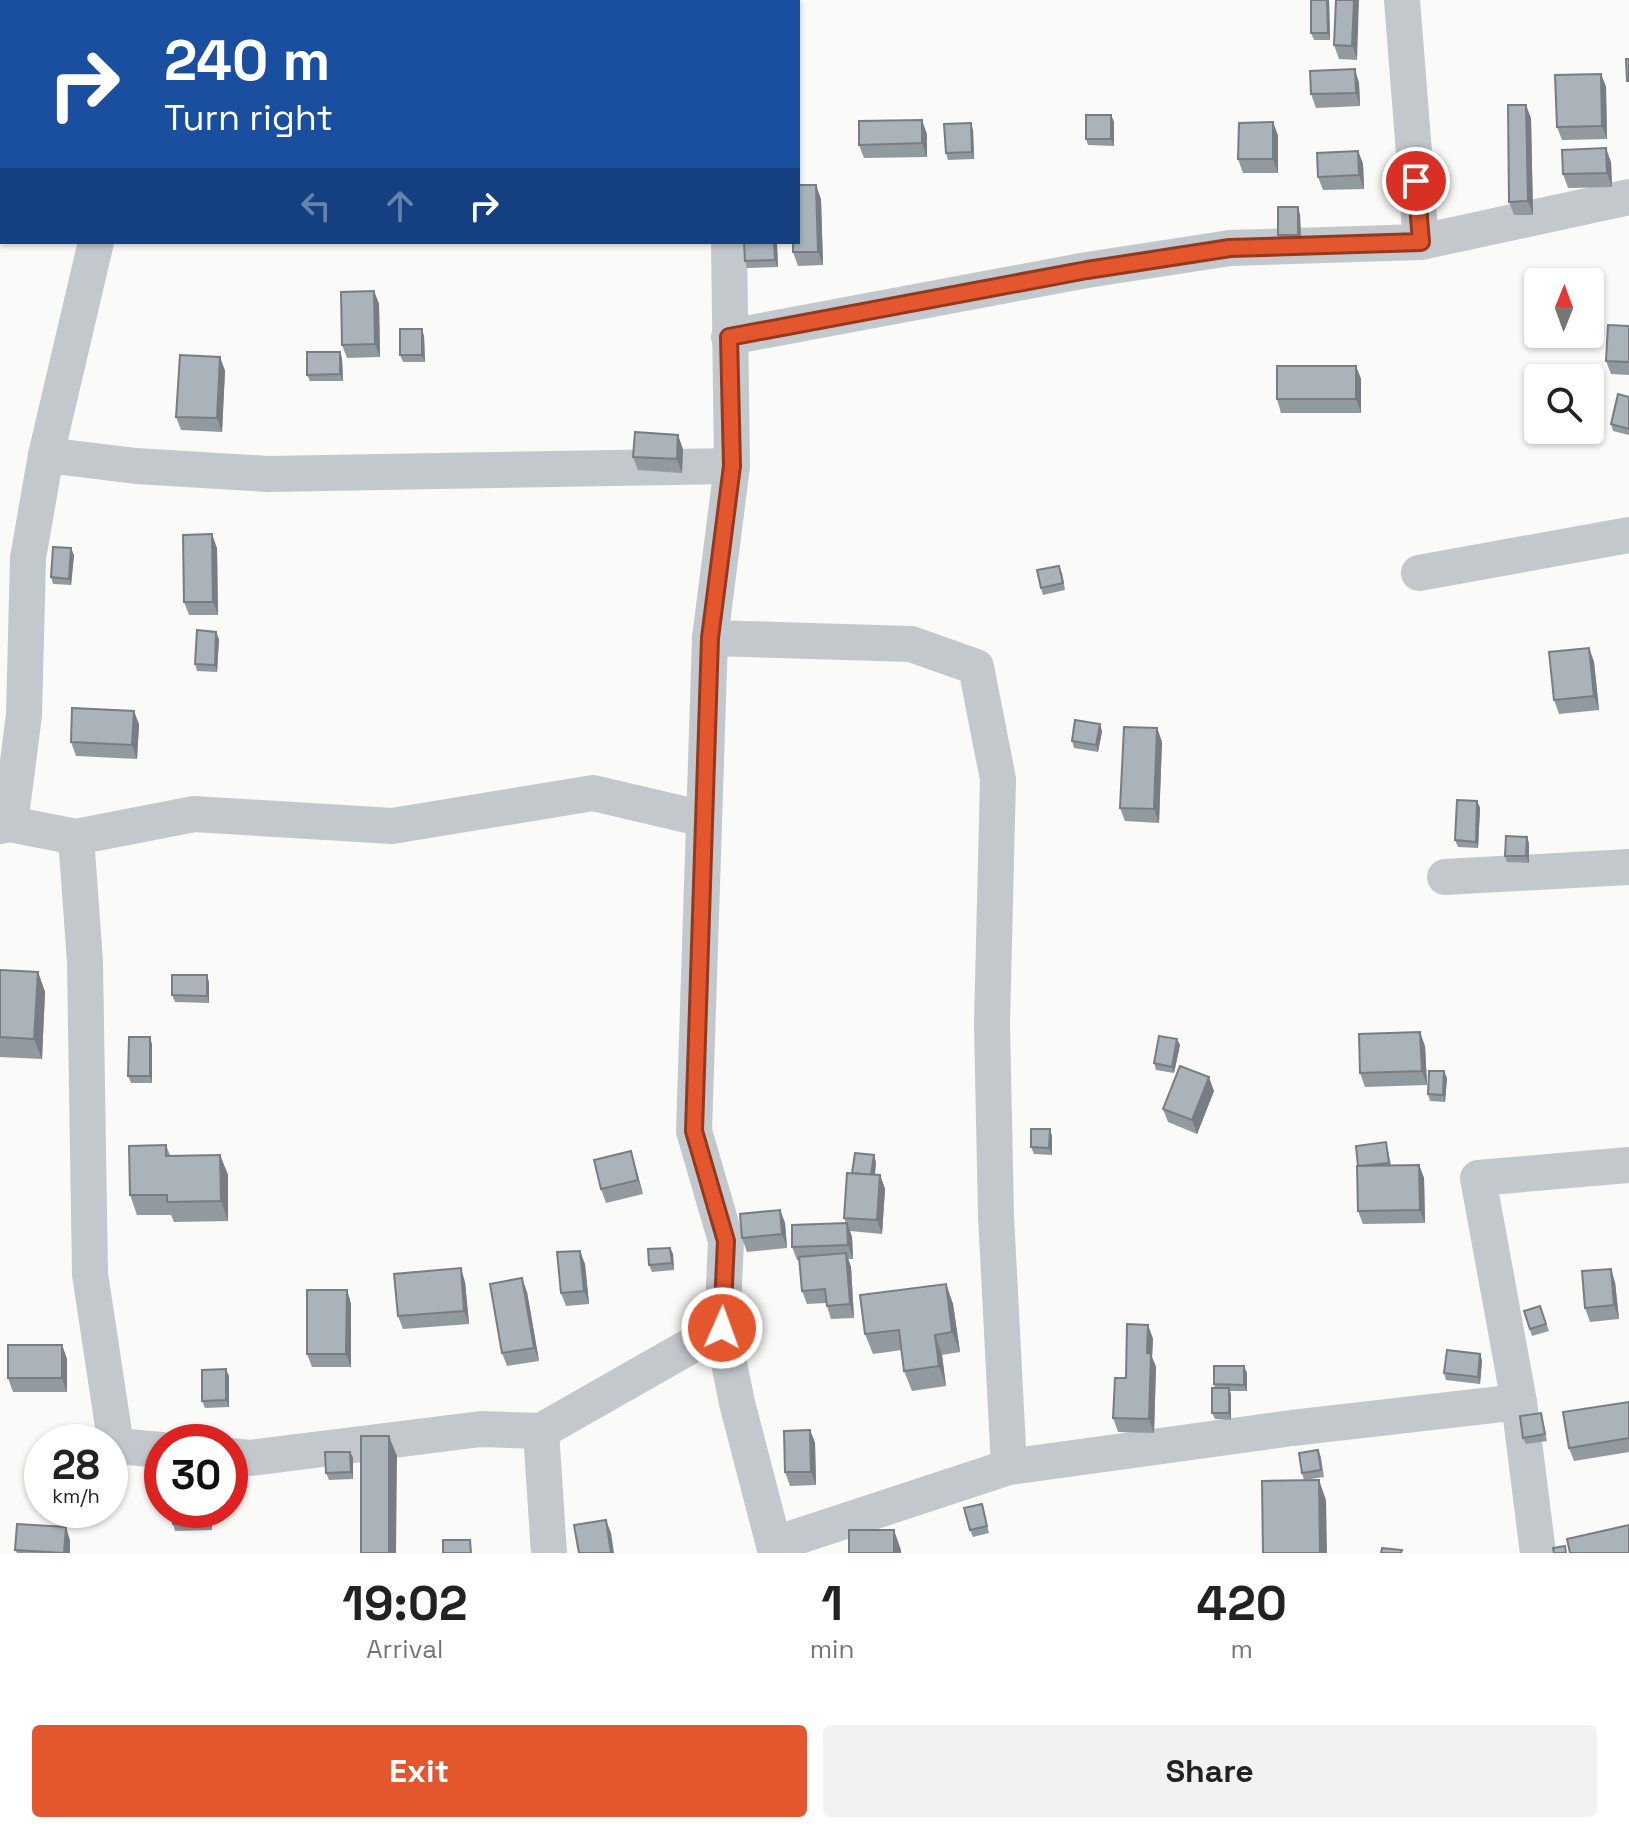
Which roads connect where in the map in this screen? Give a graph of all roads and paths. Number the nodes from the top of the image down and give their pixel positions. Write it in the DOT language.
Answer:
graph roads {
  1 [pos="1402,0"];
  2 [pos="1629,197"];
  3 [pos="1421,242"];
  4 [pos="96,244"];
  5 [pos="729,244"];
  6 [pos="729,337"];
  7 [pos="46,455"];
  8 [pos="732,466"];
  9 [pos="1629,535"];
  10 [pos="1419,573"];
  11 [pos="710,638"];
  12 [pos="704,819"];
  13 [pos="5,825"];
  14 [pos="76,837"];
  15 [pos="1629,867"];
  16 [pos="1445,877"];
  17 [pos="1629,1165"];
  18 [pos="722,1328"];
  19 [pos="1519,1402"];
  20 [pos="541,1431"];
  21 [pos="144,1448"];
  22 [pos="248,1458"];
  23 [pos="1009,1467"];
  24 [pos="775,1548"];
  25 [pos="549,1553"];
  26 [pos="1538,1553"];
  1 -- 3 [label="street"];
  2 -- 3 [label="street"];
  3 -- 6 [label="street"];
  4 -- 7 [label="street"];
  5 -- 6 [label="street"];
  6 -- 8 [label="street"];
  7 -- 8 [label="street"];
  7 -- 13 [label="street"];
  8 -- 11 [label="street"];
  9 -- 10 [label="street"];
  11 -- 12 [label="street"];
  11 -- 23 [label="street"];
  12 -- 14 [label="street"];
  12 -- 18 [label="street"];
  13 -- 14 [label="street"];
  14 -- 21 [label="street"];
  15 -- 16 [label="street"];
  17 -- 19 [label="street"];
  18 -- 20 [label="street"];
  18 -- 24 [label="street"];
  19 -- 23 [label="street"];
  19 -- 26 [label="street"];
  20 -- 22 [label="street"];
  20 -- 25 [label="street"];
  23 -- 24 [label="street"];
}
